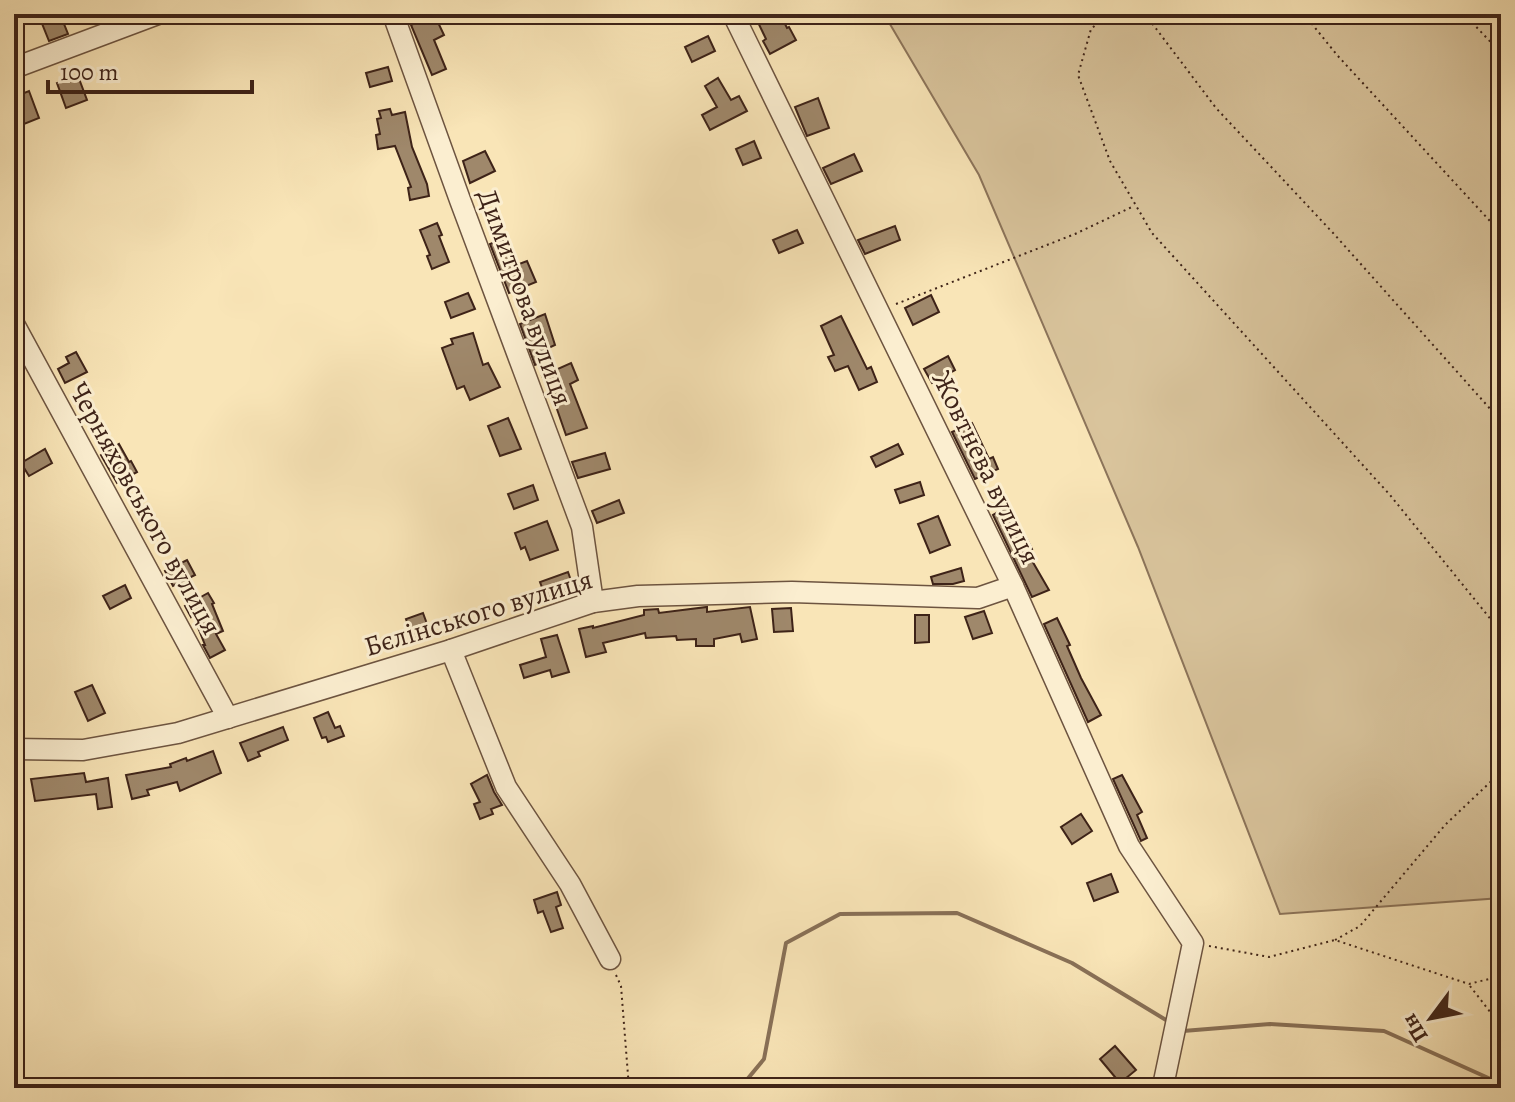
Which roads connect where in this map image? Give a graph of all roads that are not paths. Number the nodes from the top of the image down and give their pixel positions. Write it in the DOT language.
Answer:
graph roads {
  1 [pos="158,14"];
  2 [pos="393,14"];
  3 [pos="733,14"];
  4 [pos="14,68"];
  5 [pos="14,324"];
  6 [pos="1013,586"];
  7 [pos="593,602"];
  8 [pos="451,650"];
  9 [pos="228,718"];
  10 [pos="14,749"];
  11 [pos="610,959"];
  12 [pos="1164,1088"];
  1 -- 4 [label="street"];
  2 -- 7 [label="street, Димитрова вулиця"];
  3 -- 6 [label="street, Жовтнева вулиця"];
  5 -- 9 [label="street, Черняховського вулиця"];
  6 -- 7 [label="street, Бєлінського вулиця"];
  6 -- 12 [label="street, Жовтнева вулиця"];
  7 -- 8 [label="street, Бєлінського вулиця"];
  8 -- 9 [label="street, Бєлінського вулиця"];
  8 -- 11 [label="street"];
  9 -- 10 [label="street, Бєлінського вулиця"];
}
